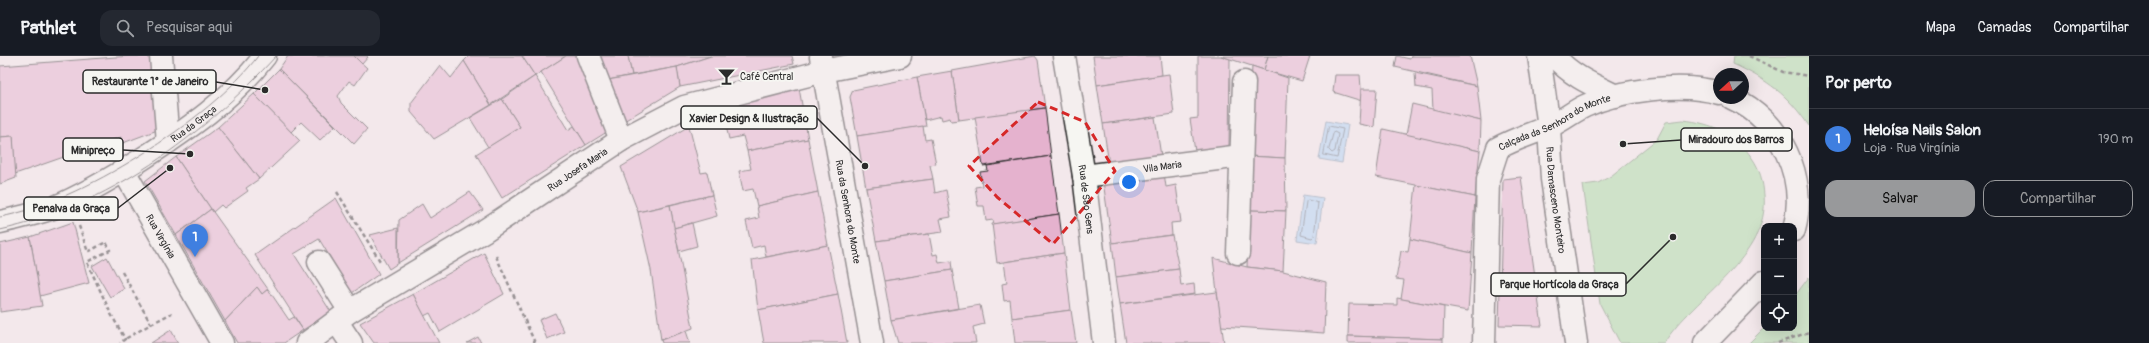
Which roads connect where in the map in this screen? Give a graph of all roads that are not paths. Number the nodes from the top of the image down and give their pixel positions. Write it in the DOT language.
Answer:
graph roads {
  1 [pos="161,56"];
  2 [pos="265,56"];
  3 [pos="588,56"];
  4 [pos="900,56"];
  5 [pos="1064,56"];
  6 [pos="1539,56"];
  7 [pos="1554,56"];
  8 [pos="822,63"];
  9 [pos="1244,82"];
  10 [pos="1713,91"];
  11 [pos="1616,96"];
  12 [pos="1741,104"];
  13 [pos="1549,127"];
  14 [pos="621,140"];
  15 [pos="168,142"];
  16 [pos="1241,156"];
  17 [pos="124,171"];
  18 [pos="1084,176"];
  19 [pos="0,222"];
  20 [pos="1795,223"];
  21 [pos="1238,253"];
  22 [pos="319,262"];
  23 [pos="1761,285"];
  24 [pos="344,317"];
  25 [pos="222,343"];
  26 [pos="307,343"];
  27 [pos="351,343"];
  28 [pos="872,343"];
  29 [pos="1104,343"];
  30 [pos="1484,343"];
  31 [pos="1576,343"];
  32 [pos="1705,343"];
  1 -- 15 [label="street"];
  2 -- 15 [label="street, Rua da Graça"];
  3 -- 14 [label="street"];
  4 -- 8 [label="street"];
  5 -- 18 [label="street, Rua de São Gens"];
  6 -- 13 [label="street, Rua Damasceno Monteiro"];
  7 -- 11 [label="street, Calçada da Senhora do Monte"];
  8 -- 14 [label="street, Rua Josefa Maria"];
  8 -- 28 [label="street, Rua da Senhora do Monte"];
  9 -- 16 [label="street"];
  10 -- 11 [label="street, Calçada da Senhora do Monte"];
  11 -- 13 [label="street, Calçada da Senhora do Monte"];
  12 -- 20 [label="street"];
  13 -- 30 [label="street, Calçada da Senhora do Monte"];
  13 -- 31 [label="street, Rua Damasceno Monteiro"];
  14 -- 24 [label="street, Rua Josefa Maria"];
  15 -- 17 [label="street, Rua da Graça"];
  16 -- 18 [label="street, Vila Maria"];
  16 -- 21 [label="street"];
  17 -- 19 [label="street, Rua da Graça"];
  17 -- 25 [label="street, Rua Virgínia"];
  18 -- 29 [label="street, Rua de São Gens"];
  22 -- 24 [label="street"];
  23 -- 32 [label="street"];
  24 -- 26 [label="street"];
  24 -- 27 [label="street"];
}
